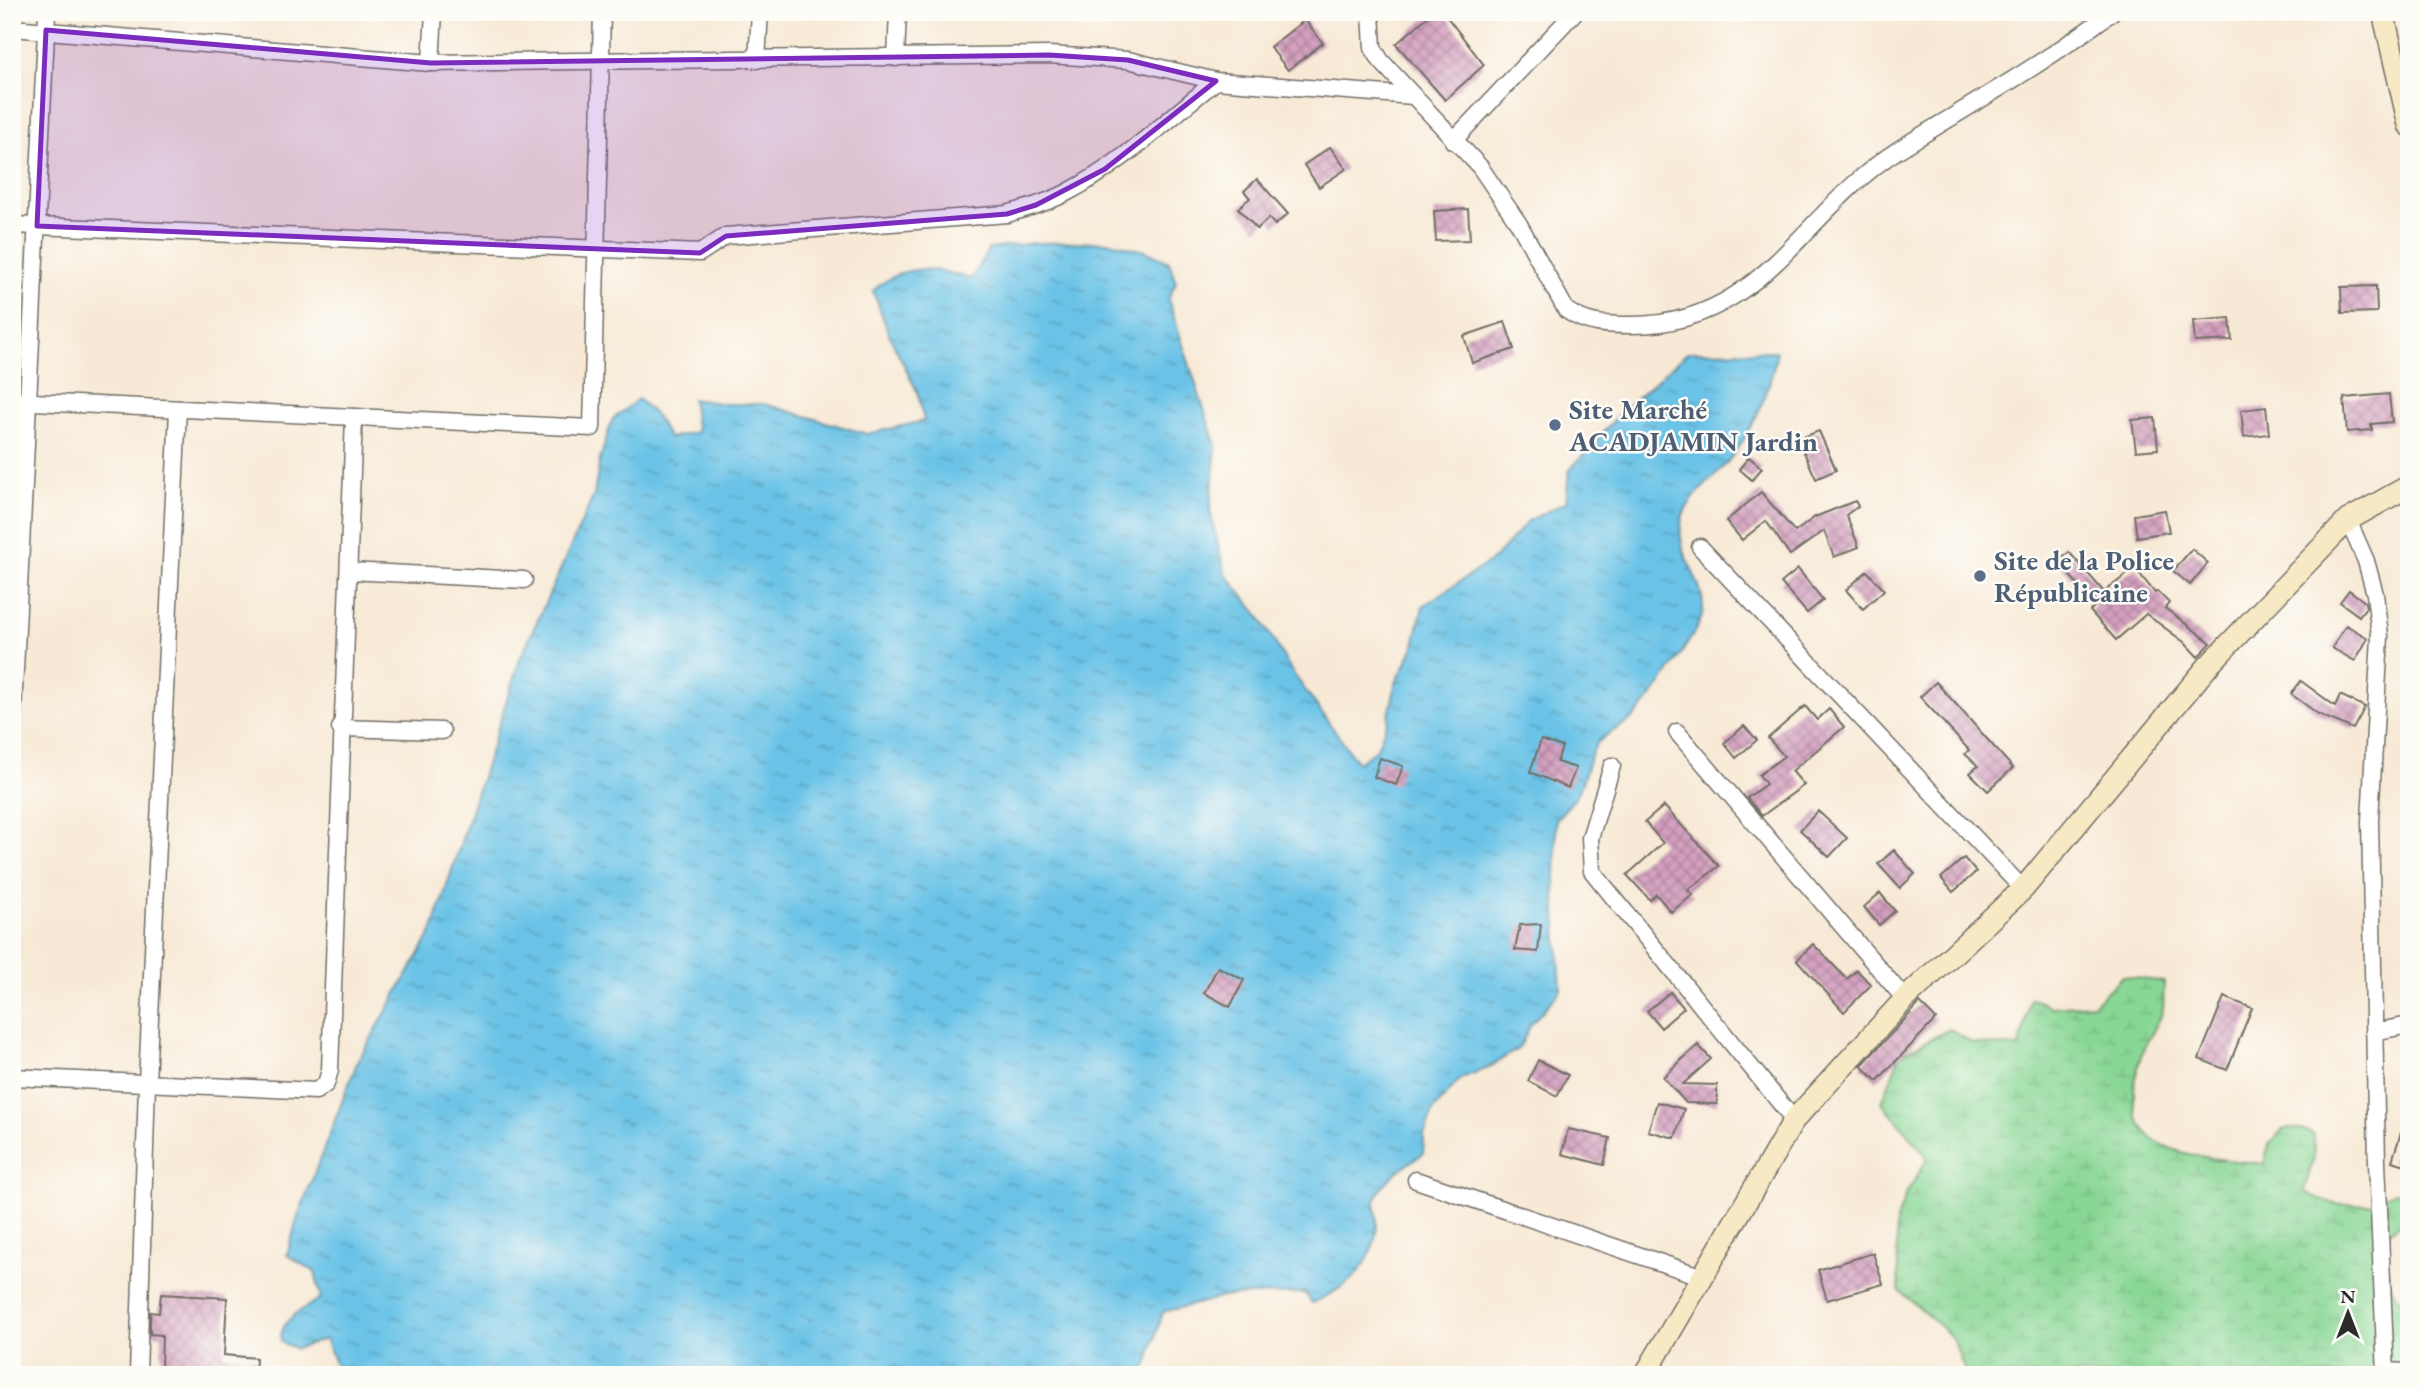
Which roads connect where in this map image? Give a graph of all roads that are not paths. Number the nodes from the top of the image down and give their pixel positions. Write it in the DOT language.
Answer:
graph roads {
  1 [pos="47,12"];
  2 [pos="433,12"];
  3 [pos="602,12"];
  4 [pos="760,12"];
  5 [pos="898,12"];
  6 [pos="1371,12"];
  7 [pos="1575,12"];
  8 [pos="2112,12"];
  9 [pos="2383,12"];
  10 [pos="12,28"];
  11 [pos="46,30"];
  12 [pos="896,58"];
  13 [pos="599,60"];
  14 [pos="757,60"];
  15 [pos="431,63"];
  16 [pos="1216,80"];
  17 [pos="1413,96"];
  18 [pos="2409,125"];
  19 [pos="1453,141"];
  20 [pos="12,225"];
  21 [pos="37,226"];
  22 [pos="595,248"];
  23 [pos="20,401"];
  24 [pos="177,409"];
  25 [pos="354,416"];
  26 [pos="2409,486"];
  27 [pos="2348,520"];
  28 [pos="1700,547"];
  29 [pos="17,554"];
  30 [pos="350,571"];
  31 [pos="524,580"];
  32 [pos="340,728"];
  33 [pos="12,731"];
  34 [pos="442,731"];
  35 [pos="1677,732"];
  36 [pos="1612,766"];
  37 [pos="2023,889"];
  38 [pos="1905,999"];
  39 [pos="2409,1025"];
  40 [pos="2374,1032"];
  41 [pos="12,1077"];
  42 [pos="147,1083"];
  43 [pos="1794,1120"];
  44 [pos="1416,1180"];
  45 [pos="1700,1276"];
  46 [pos="2409,1372"];
  47 [pos="2386,1373"];
  48 [pos="138,1375"];
  49 [pos="1645,1375"];
  1 -- 11 [label="street"];
  2 -- 15 [label="street"];
  3 -- 13 [label="street"];
  4 -- 14 [label="street"];
  5 -- 12 [label="street"];
  6 -- 17 [label="street"];
  7 -- 19 [label="street"];
  8 -- 19 [label="street"];
  9 -- 18 [label="street"];
  10 -- 11 [label="street"];
  11 -- 15 [label="street"];
  11 -- 21 [label="street"];
  12 -- 14 [label="street"];
  12 -- 16 [label="street"];
  13 -- 14 [label="street"];
  13 -- 15 [label="street"];
  13 -- 22 [label="street"];
  16 -- 17 [label="street"];
  16 -- 22 [label="street"];
  17 -- 19 [label="street"];
  20 -- 21 [label="street"];
  21 -- 22 [label="street"];
  21 -- 23 [label="street"];
  22 -- 25 [label="street"];
  23 -- 24 [label="street"];
  23 -- 29 [label="street"];
  24 -- 25 [label="street"];
  24 -- 42 [label="street"];
  25 -- 30 [label="street"];
  26 -- 27 [label="street"];
  27 -- 37 [label="street"];
  27 -- 40 [label="street"];
  28 -- 37 [label="street"];
  29 -- 33 [label="street"];
  30 -- 31 [label="street"];
  30 -- 32 [label="street"];
  32 -- 34 [label="street"];
  32 -- 42 [label="street"];
  35 -- 38 [label="street"];
  36 -- 43 [label="street"];
  37 -- 38 [label="street"];
  38 -- 43 [label="street"];
  39 -- 40 [label="street"];
  40 -- 47 [label="street"];
  41 -- 42 [label="street"];
  42 -- 48 [label="street"];
  43 -- 45 [label="street"];
  44 -- 45 [label="street"];
  45 -- 49 [label="street"];
  46 -- 47 [label="street"];
}
